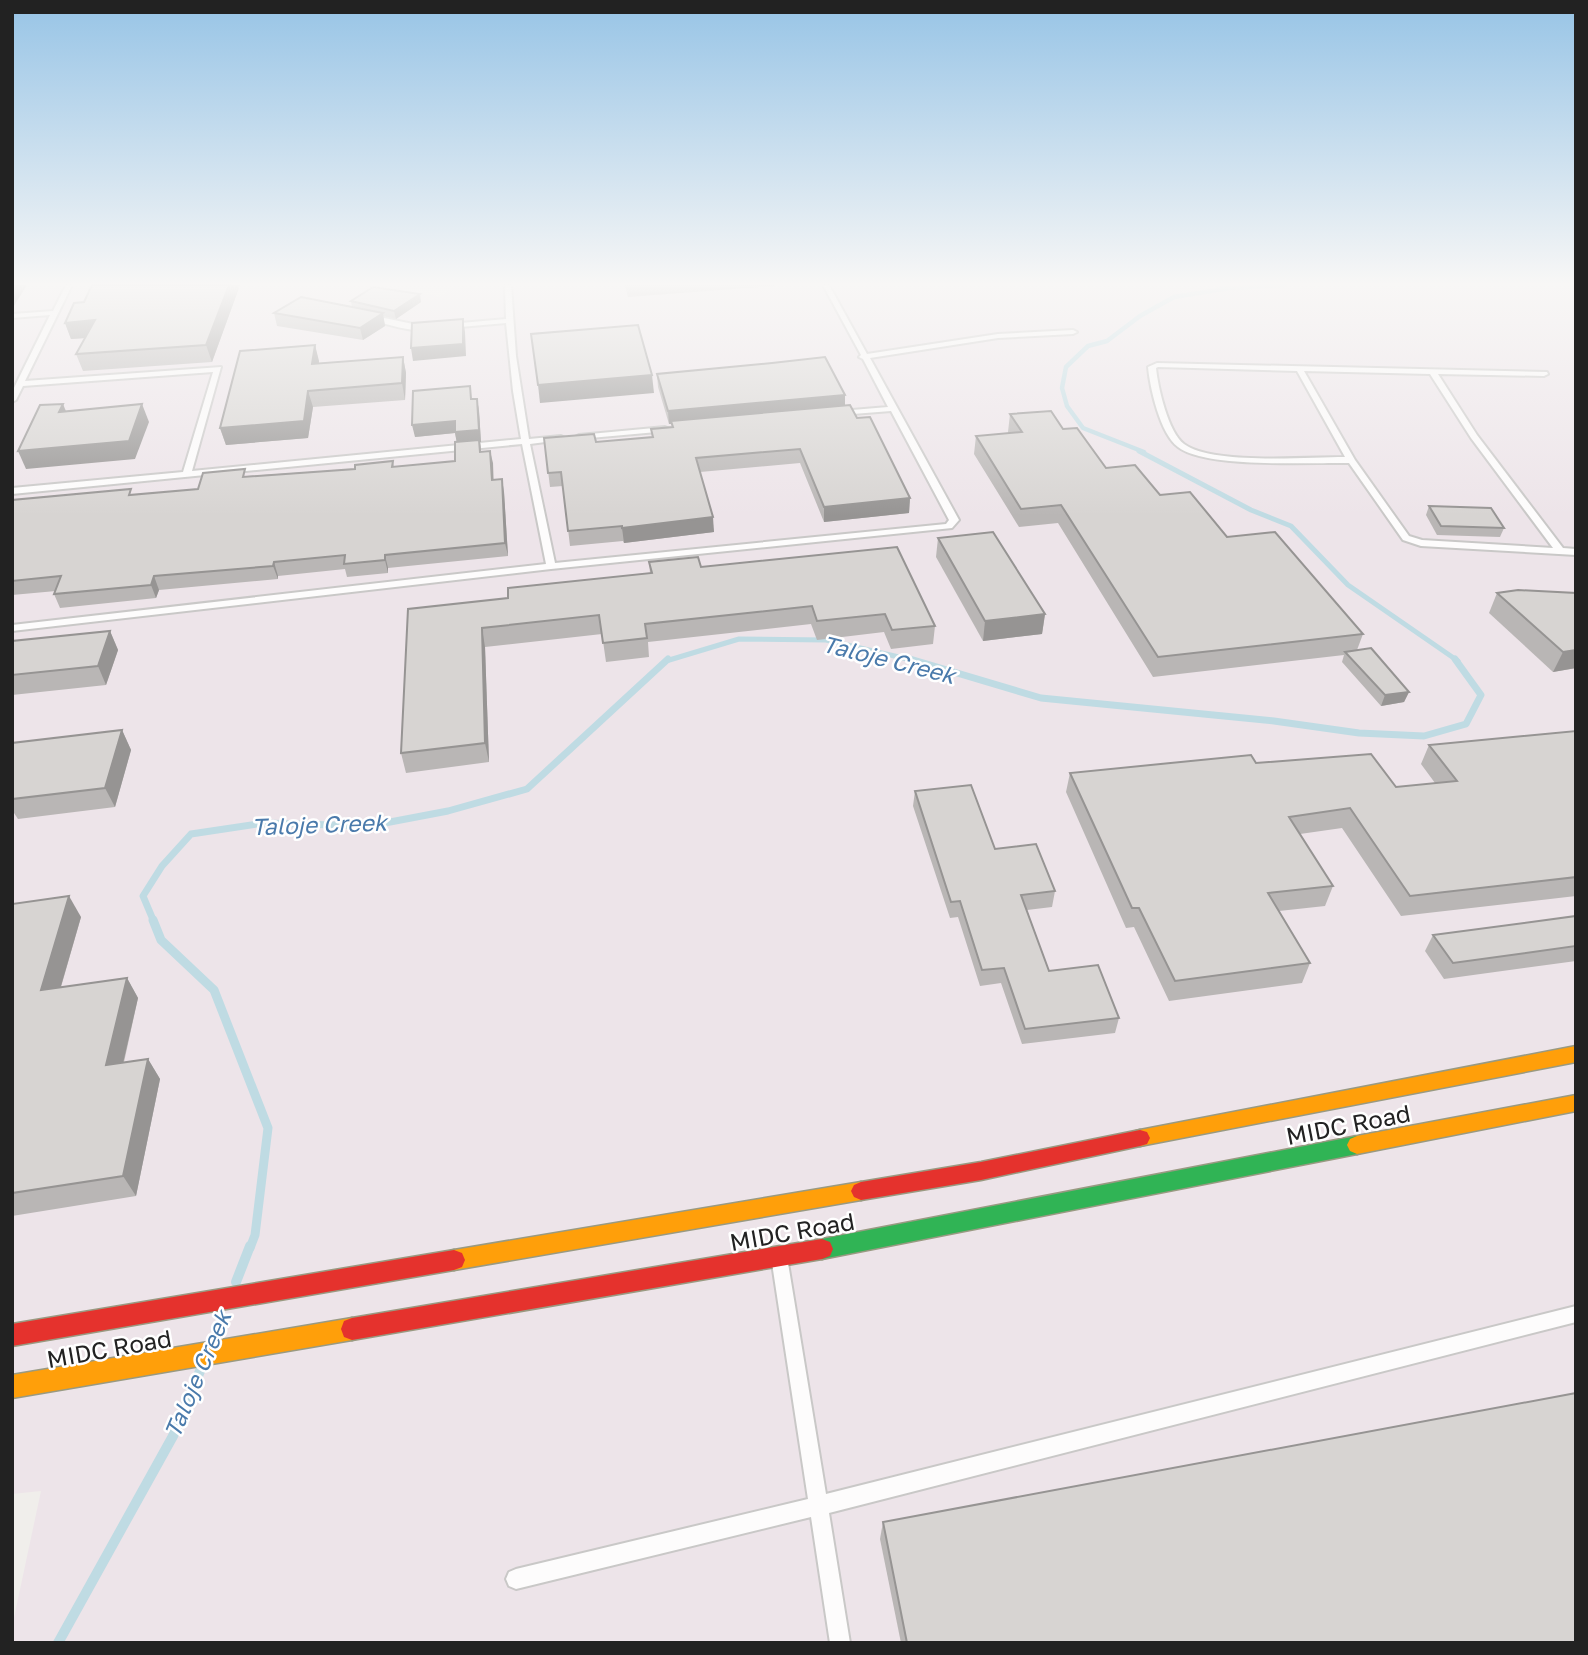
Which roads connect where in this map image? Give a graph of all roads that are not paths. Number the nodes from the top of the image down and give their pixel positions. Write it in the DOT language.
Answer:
graph roads {
  1 [pos="30,362"];
  2 [pos="513,362"];
  3 [pos="866,362"];
  4 [pos="1299,368"];
  5 [pos="1432,371"];
  6 [pos="1544,374"];
  7 [pos="20,384"];
  8 [pos="12,400"];
  9 [pos="892,408"];
  10 [pos="824,415"];
  11 [pos="674,428"];
  12 [pos="524,442"];
  13 [pos="1350,460"];
  14 [pos="187,474"];
  15 [pos="12,491"];
  16 [pos="1560,551"];
  17 [pos="1576,552"];
  18 [pos="551,566"];
  19 [pos="12,628"];
  20 [pos="1576,1054"];
  21 [pos="1576,1103"];
  22 [pos="779,1257"];
  23 [pos="1576,1314"];
  24 [pos="12,1335"];
  25 [pos="12,1387"];
  26 [pos="817,1506"];
  27 [pos="516,1579"];
  28 [pos="841,1643"];
  1 -- 7 [label="lane"];
  2 -- 12 [label="lane"];
  3 -- 9 [label="lane"];
  4 -- 5 [label="lane"];
  4 -- 13 [label="lane"];
  4 -- 13 [label="lane"];
  5 -- 6 [label="lane"];
  5 -- 16 [label="lane"];
  7 -- 8 [label="lane"];
  7 -- 14 [label="lane"];
  9 -- 10 [label="lane"];
  9 -- 18 [label="lane"];
  11 -- 12 [label="lane"];
  12 -- 14 [label="lane"];
  12 -- 18 [label="lane"];
  13 -- 16 [label="lane"];
  14 -- 15 [label="lane"];
  16 -- 17 [label="lane"];
  18 -- 19 [label="lane"];
  20 -- 24 [label="main road, MIDC Road"];
  21 -- 22 [label="main road, MIDC Road"];
  22 -- 25 [label="main road, MIDC Road"];
  22 -- 26 [label="lane"];
  23 -- 26 [label="lane"];
  26 -- 27 [label="lane"];
  26 -- 28 [label="lane"];
}
